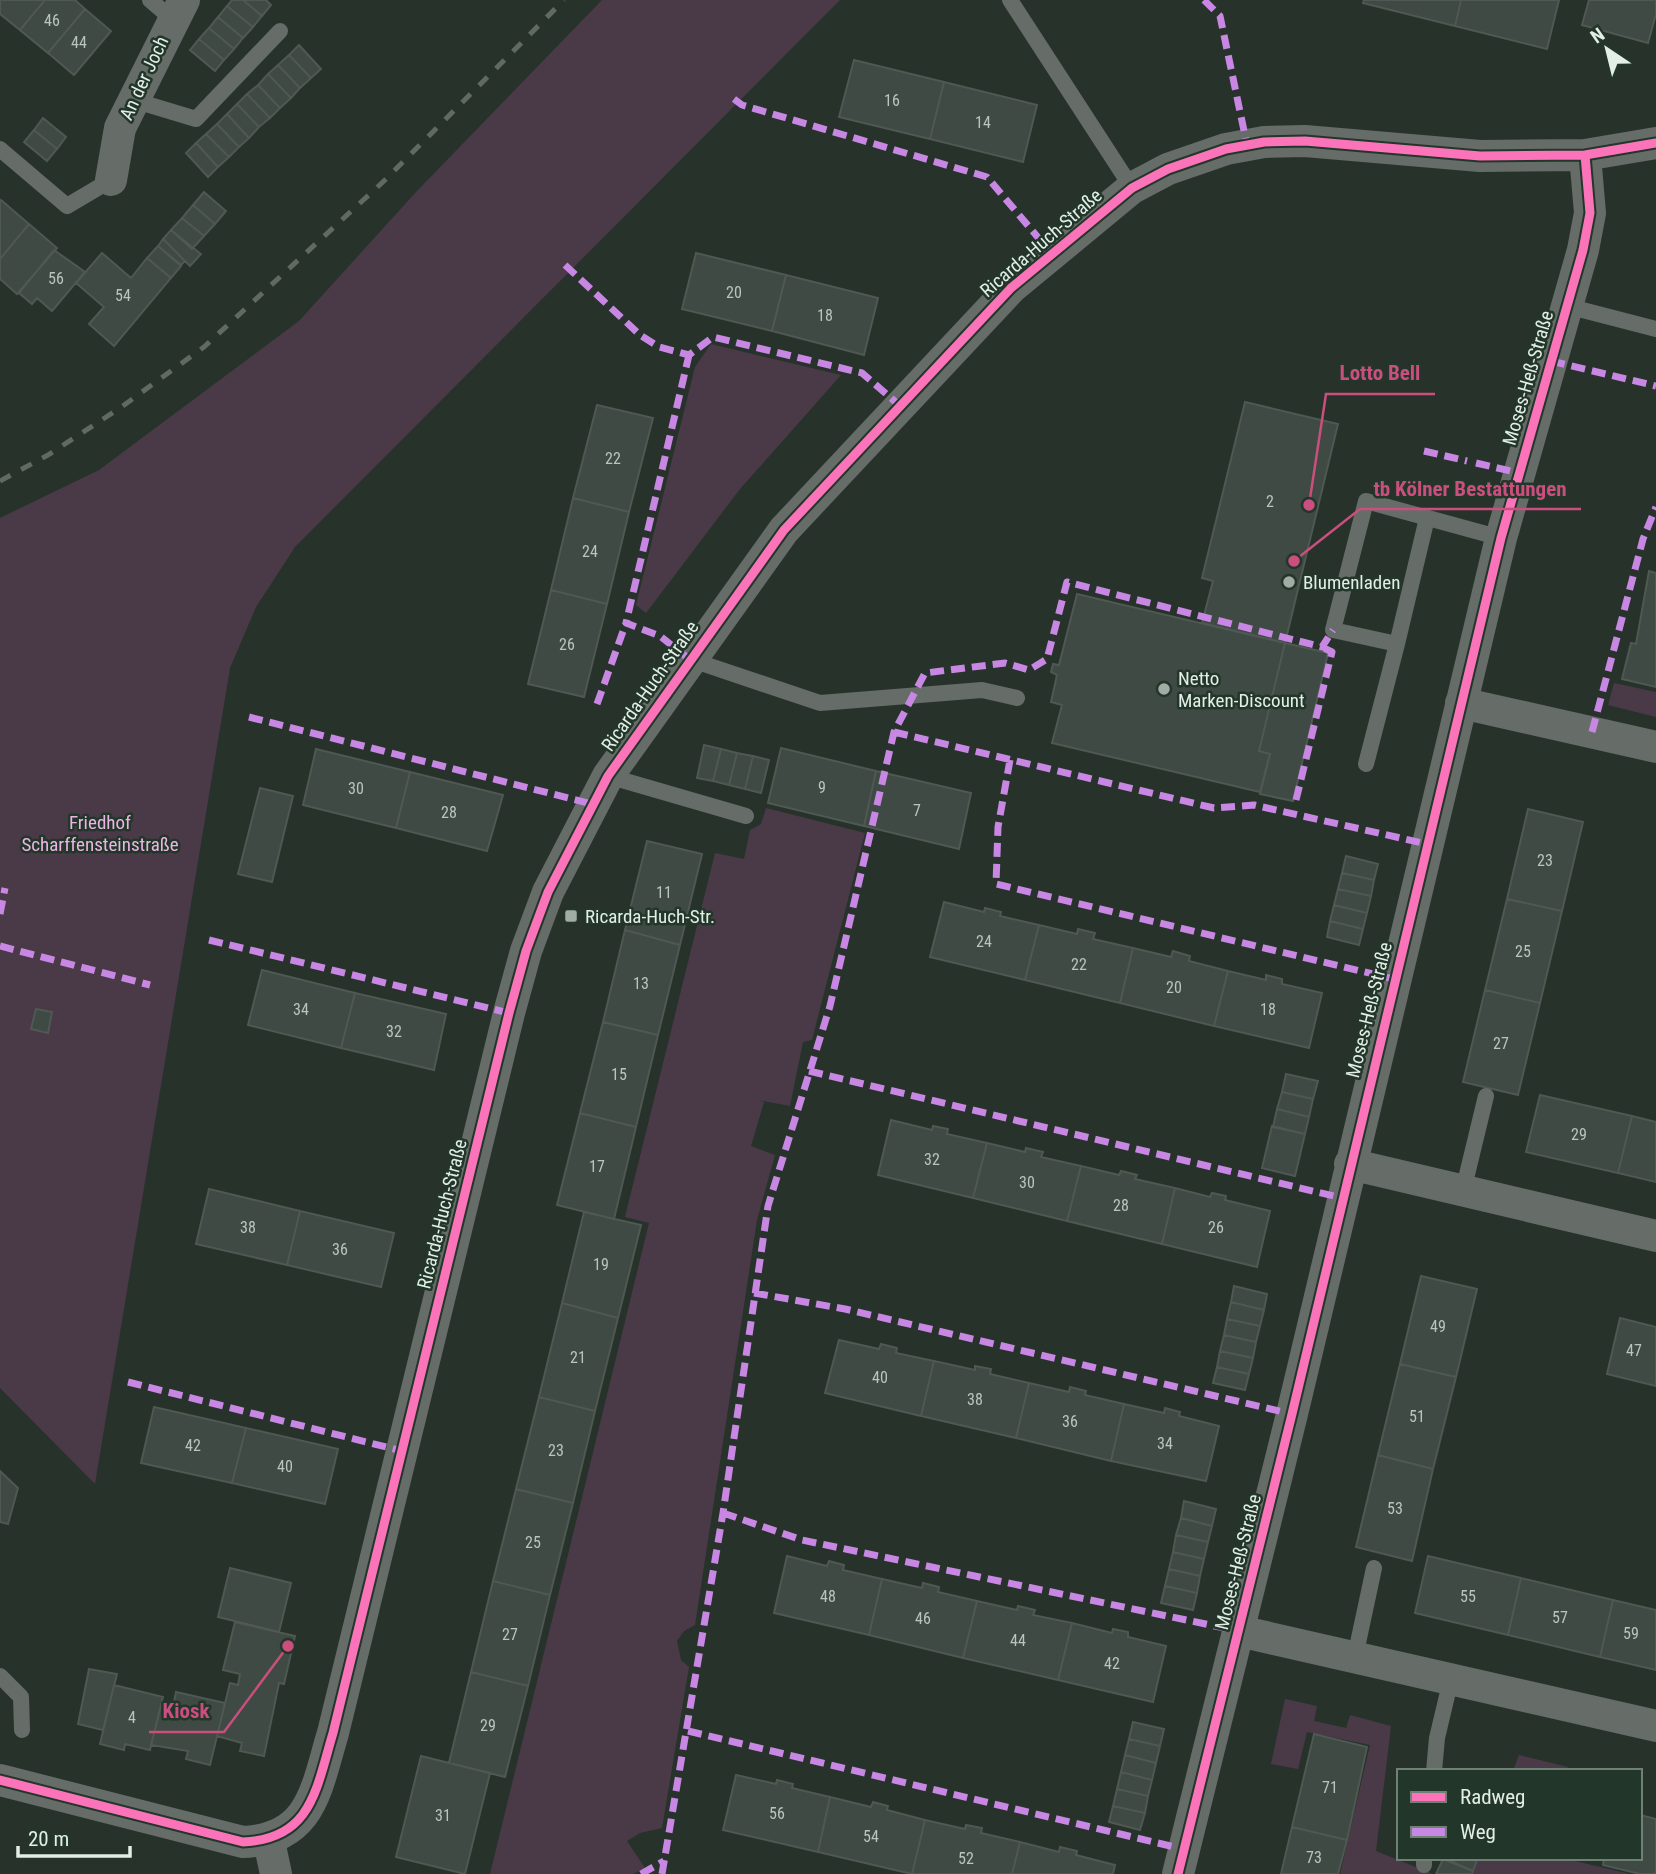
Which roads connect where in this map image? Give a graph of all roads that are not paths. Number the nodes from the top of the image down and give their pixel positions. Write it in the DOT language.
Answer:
graph roads {
  1 [pos="1010,0"];
  2 [pos="168,6"];
  3 [pos="280,31"];
  4 [pos="133,100"];
  5 [pos="1656,143"];
  6 [pos="0,149"];
  7 [pos="1585,156"];
  8 [pos="111,180"];
  9 [pos="1132,188"];
  10 [pos="1567,306"];
  11 [pos="1656,329"];
  12 [pos="1427,518"];
  13 [pos="1501,538"];
  14 [pos="1397,644"];
  15 [pos="689,659"];
  16 [pos="1017,698"];
  17 [pos="1461,703"];
  18 [pos="1656,747"];
  19 [pos="1366,764"];
  20 [pos="608,776"];
  21 [pos="746,816"];
  22 [pos="1486,1096"];
  23 [pos="1350,1164"];
  24 [pos="1463,1191"];
  25 [pos="1656,1236"];
  26 [pos="1374,1568"];
  27 [pos="1239,1631"];
  28 [pos="1355,1657"];
  29 [pos="0,1676"];
  30 [pos="1451,1679"];
  31 [pos="1656,1726"];
  32 [pos="22,1730"];
  33 [pos="1434,1769"];
  34 [pos="0,1780"];
  35 [pos="269,1841"];
  36 [pos="276,1874"];
  37 [pos="1178,1874"];
  1 -- 9 [label="lane, Ricarda-Huch-Straße"];
  2 -- 4 [label="street, An der Joch"];
  3 -- 4 [label="lane"];
  4 -- 8 [label="street, An der Joch"];
  5 -- 7 [label="street, Ricarda-Huch-Straße"];
  6 -- 8 [label="lane"];
  7 -- 9 [label="street, Ricarda-Huch-Straße"];
  7 -- 10 [label="street, Moses-Heß-Straße"];
  9 -- 15 [label="street, Ricarda-Huch-Straße"];
  10 -- 11 [label="lane"];
  10 -- 13 [label="street, Moses-Heß-Straße"];
  12 -- 13 [label="lane"];
  12 -- 14 [label="lane"];
  12 -- 14 [label="lane"];
  13 -- 17 [label="street, Moses-Heß-Straße"];
  14 -- 19 [label="lane"];
  15 -- 16 [label="lane"];
  15 -- 20 [label="street, Ricarda-Huch-Straße"];
  17 -- 18 [label="street"];
  17 -- 23 [label="street, Moses-Heß-Straße"];
  20 -- 21 [label="lane"];
  20 -- 35 [label="street, Ricarda-Huch-Straße"];
  22 -- 24 [label="lane"];
  23 -- 24 [label="street"];
  23 -- 27 [label="street, Moses-Heß-Straße"];
  24 -- 25 [label="street"];
  26 -- 28 [label="lane"];
  27 -- 28 [label="street, Moses-Heß-Straße"];
  27 -- 37 [label="street, Moses-Heß-Straße"];
  28 -- 30 [label="street, Moses-Heß-Straße"];
  29 -- 32 [label="lane"];
  30 -- 31 [label="street, Moses-Heß-Straße"];
  30 -- 33 [label="lane"];
  34 -- 35 [label="street"];
  35 -- 36 [label="street"];
}
